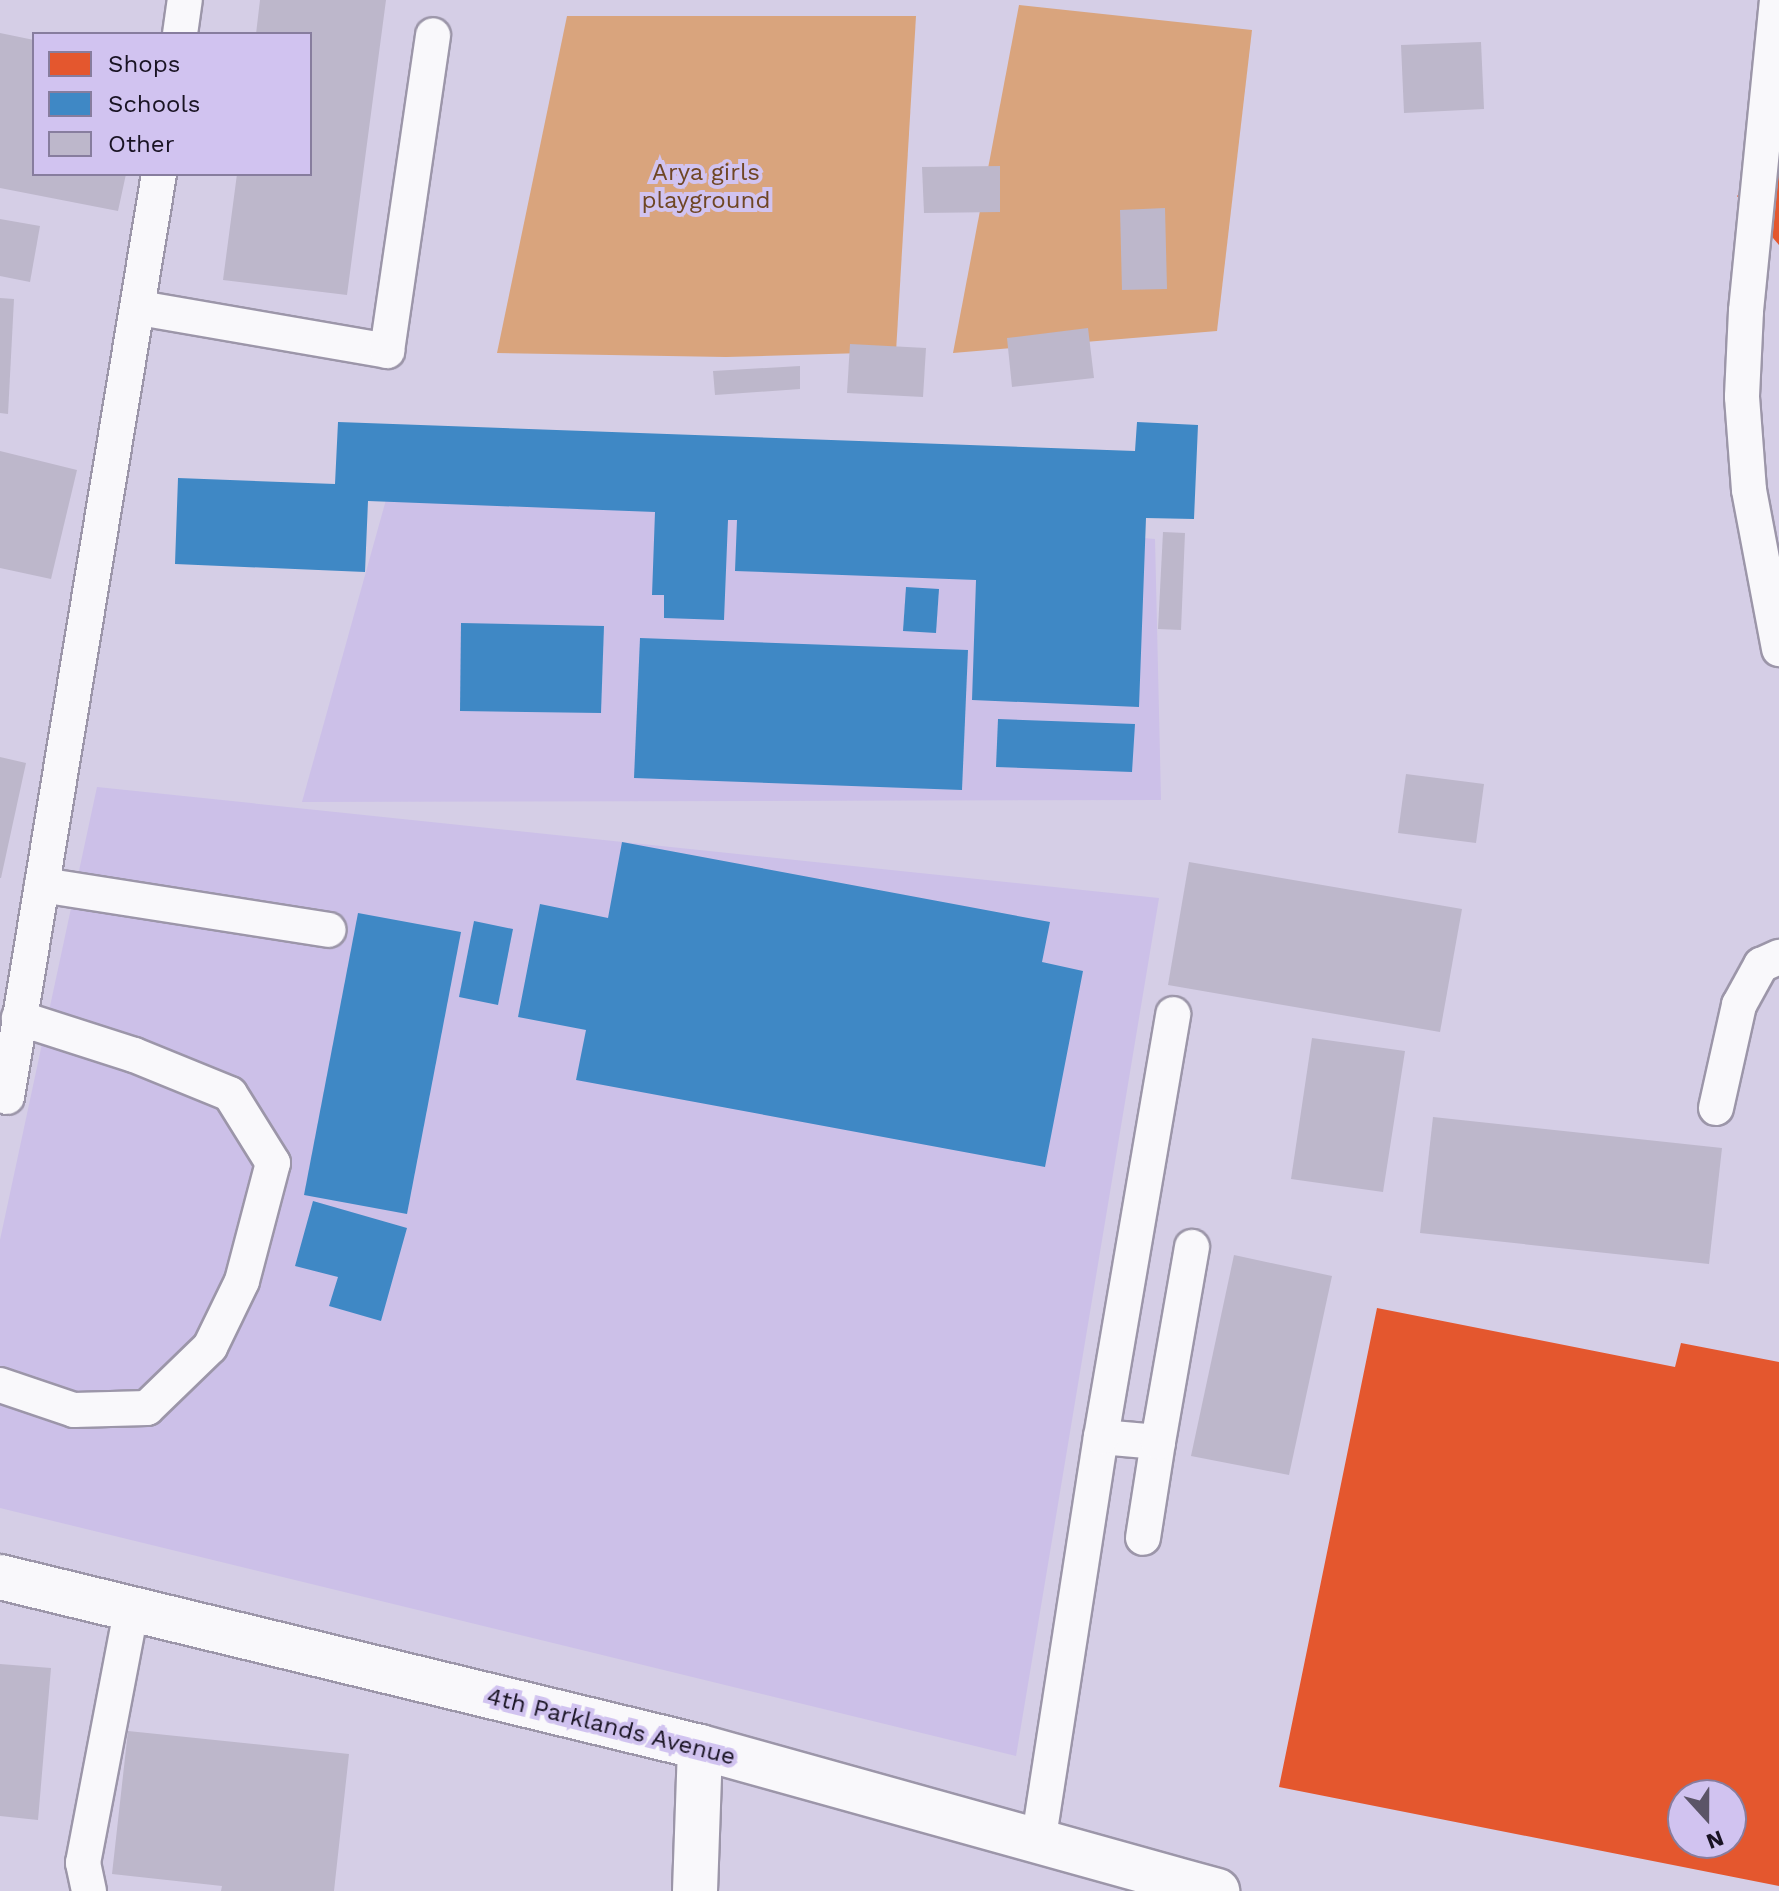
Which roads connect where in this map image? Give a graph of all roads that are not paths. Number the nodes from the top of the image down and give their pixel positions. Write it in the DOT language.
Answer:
graph roads {
  1 [pos="185,0"];
  2 [pos="1777,0"];
  3 [pos="180,32"];
  4 [pos="433,35"];
  5 [pos="159,176"];
  6 [pos="139,308"];
  7 [pos="1779,649"];
  8 [pos="42,885"];
  9 [pos="328,930"];
  10 [pos="1779,957"];
  11 [pos="1173,1014"];
  12 [pos="19,1018"];
  13 [pos="7,1097"];
  14 [pos="1716,1108"];
  15 [pos="1192,1247"];
  16 [pos="0,1385"];
  17 [pos="1101,1437"];
  18 [pos="1158,1442"];
  19 [pos="1143,1538"];
  20 [pos="0,1577"];
  21 [pos="131,1611"];
  22 [pos="700,1747"];
  23 [pos="1038,1843"];
  24 [pos="89,1891"];
  25 [pos="695,1891"];
  26 [pos="1217,1891"];
  1 -- 3 [label="lane"];
  2 -- 7 [label="lane"];
  4 -- 6 [label="lane"];
  5 -- 6 [label="lane"];
  6 -- 8 [label="lane"];
  8 -- 9 [label="lane"];
  8 -- 12 [label="lane"];
  10 -- 14 [label="lane"];
  11 -- 17 [label="lane"];
  12 -- 13 [label="lane"];
  12 -- 16 [label="lane"];
  15 -- 18 [label="lane"];
  17 -- 18 [label="lane"];
  17 -- 23 [label="lane"];
  18 -- 19 [label="lane"];
  20 -- 21 [label="street, 4th Parklands Avenue"];
  21 -- 22 [label="street, 4th Parklands Avenue"];
  21 -- 24 [label="lane"];
  22 -- 23 [label="street, 4th Parklands Avenue"];
  22 -- 25 [label="street"];
  23 -- 26 [label="street, 4th Parklands Avenue"];
}
